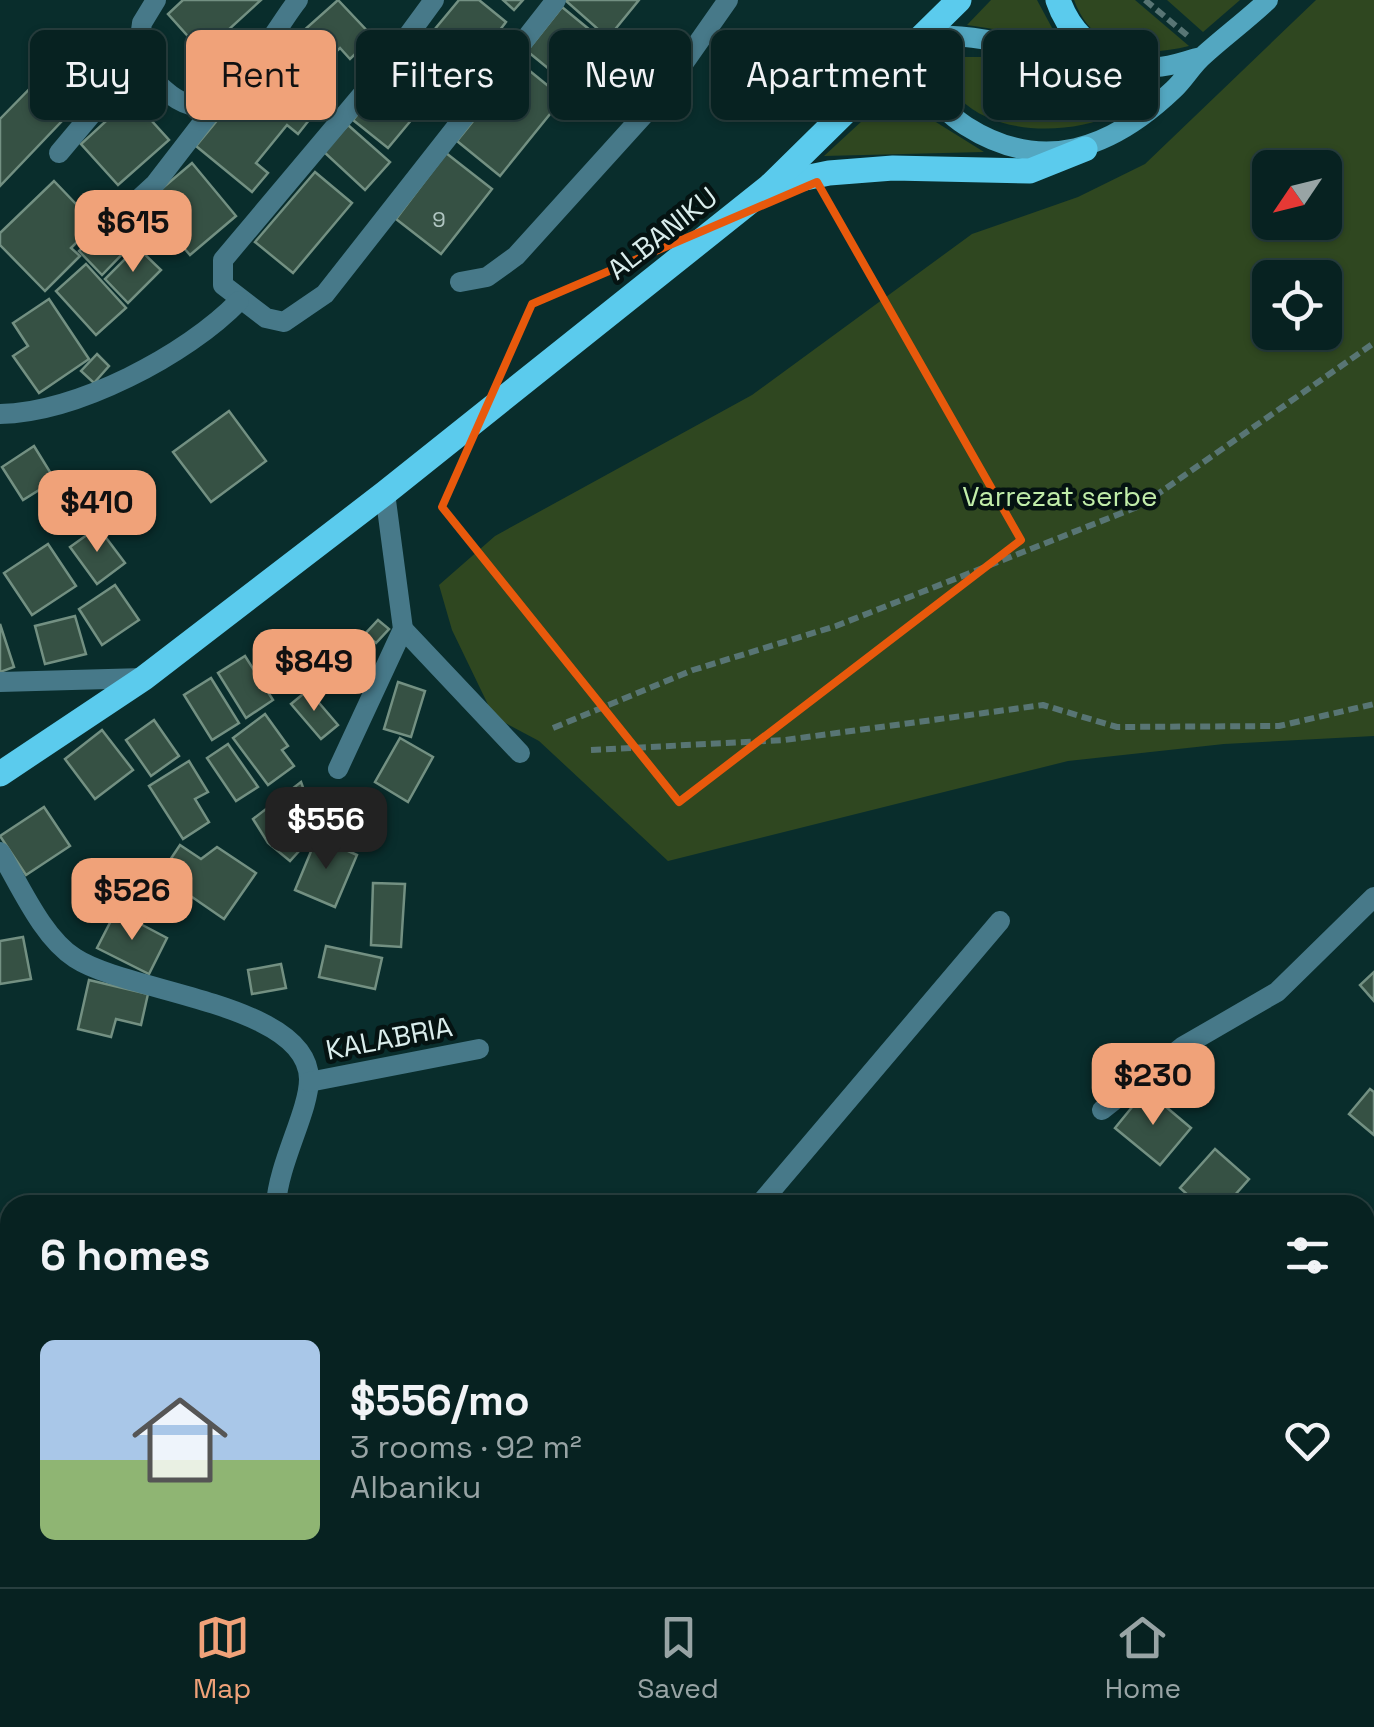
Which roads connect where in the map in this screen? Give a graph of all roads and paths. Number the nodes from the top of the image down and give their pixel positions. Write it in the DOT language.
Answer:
graph roads {
  1 [pos="156,0"];
  2 [pos="298,0"];
  3 [pos="434,0"];
  4 [pos="556,0"];
  5 [pos="728,0"];
  6 [pos="959,0"];
  7 [pos="1058,0"];
  8 [pos="1145,0"];
  9 [pos="1268,0"];
  10 [pos="141,30"];
  11 [pos="277,30"];
  12 [pos="930,30"];
  13 [pos="1074,30"];
  14 [pos="1199,50"];
  15 [pos="1158,68"];
  16 [pos="86,120"];
  17 [pos="204,120"];
  18 [pos="838,120"];
  19 [pos="960,120"];
  20 [pos="1085,149"];
  21 [pos="59,152"];
  22 [pos="771,185"];
  23 [pos="130,207"];
  24 [pos="460,282"];
  25 [pos="239,301"];
  26 [pos="266,318"];
  27 [pos="217,324"];
  28 [pos="1374,343"];
  29 [pos="0,414"];
  30 [pos="385,493"];
  31 [pos="403,630"];
  32 [pos="144,678"];
  33 [pos="0,682"];
  34 [pos="1374,704"];
  35 [pos="554,728"];
  36 [pos="591,750"];
  37 [pos="520,752"];
  38 [pos="338,770"];
  39 [pos="0,774"];
  40 [pos="0,852"];
  41 [pos="1374,897"];
  42 [pos="1000,921"];
  43 [pos="479,1048"];
  44 [pos="309,1082"];
  45 [pos="1102,1110"];
  46 [pos="276,1195"];
  47 [pos="767,1195"];
  1 -- 10 [label="street"];
  2 -- 11 [label="street"];
  3 -- 25 [label="street"];
  4 -- 26 [label="street"];
  5 -- 24 [label="street"];
  6 -- 12 [label="main road, ALBANIKU"];
  7 -- 13 [label="main road"];
  8 -- 14 [label="path"];
  9 -- 14 [label="main road"];
  14 -- 15 [label="main road"];
  14 -- 20 [label="main road"];
  16 -- 21 [label="street"];
  17 -- 23 [label="street"];
  18 -- 22 [label="main road, ALBANIKU"];
  19 -- 20 [label="main road"];
  20 -- 22 [label="main road"];
  22 -- 30 [label="main road, ALBANIKU"];
  25 -- 26 [label="street"];
  25 -- 27 [label="street"];
  26 -- 27 [label="street"];
  27 -- 29 [label="street"];
  28 -- 35 [label="path"];
  30 -- 31 [label="street"];
  30 -- 32 [label="main road, ALBANIKU"];
  31 -- 37 [label="street"];
  31 -- 38 [label="street"];
  32 -- 33 [label="street"];
  32 -- 39 [label="main road, ALBANIKU"];
  34 -- 36 [label="path"];
  40 -- 44 [label="street, KALABRIA"];
  41 -- 45 [label="street"];
  42 -- 47 [label="street"];
  43 -- 44 [label="street, KALABRIA"];
  44 -- 46 [label="street, KALABRIA"];
}
